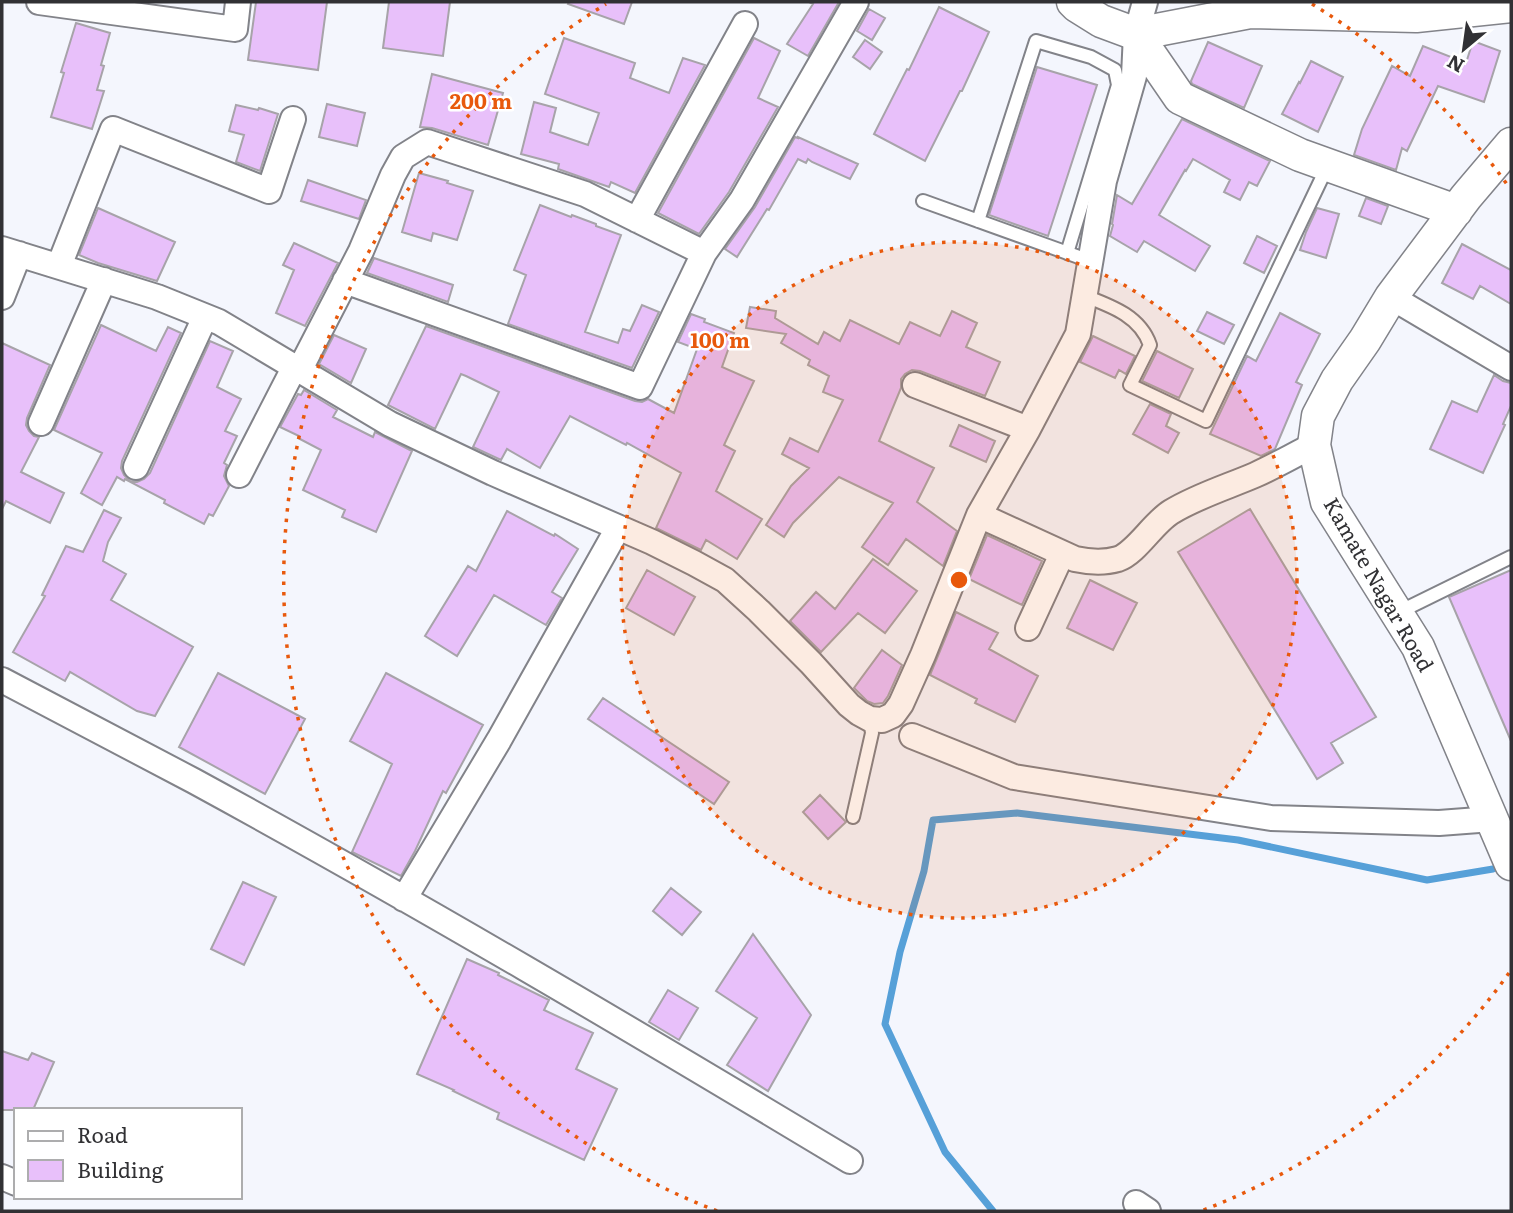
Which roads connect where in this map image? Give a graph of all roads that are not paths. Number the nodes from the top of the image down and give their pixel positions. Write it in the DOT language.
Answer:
graph roads {
  1 [pos="39,2"];
  2 [pos="238,2"];
  3 [pos="856,2"];
  4 [pos="1073,2"];
  5 [pos="1145,2"];
  6 [pos="1511,6"];
  7 [pos="1418,9"];
  8 [pos="745,24"];
  9 [pos="1136,34"];
  10 [pos="293,119"];
  11 [pos="1511,144"];
  12 [pos="1328,165"];
  13 [pos="923,201"];
  14 [pos="1456,211"];
  15 [pos="637,220"];
  16 [pos="978,221"];
  17 [pos="10,251"];
  18 [pos="704,253"];
  19 [pos="1079,257"];
  20 [pos="59,266"];
  21 [pos="104,280"];
  22 [pos="345,281"];
  23 [pos="1085,296"];
  24 [pos="2,297"];
  25 [pos="1391,297"];
  26 [pos="205,317"];
  27 [pos="1511,368"];
  28 [pos="297,370"];
  29 [pos="915,386"];
  30 [pos="41,423"];
  31 [pos="1028,429"];
  32 [pos="1314,445"];
  33 [pos="135,467"];
  34 [pos="239,475"];
  35 [pos="979,515"];
  36 [pos="618,527"];
  37 [pos="1062,554"];
  38 [pos="1511,558"];
  39 [pos="1396,613"];
  40 [pos="1028,628"];
  41 [pos="2,680"];
  42 [pos="870,719"];
  43 [pos="912,736"];
  44 [pos="853,817"];
  45 [pos="1492,819"];
  46 [pos="1511,864"];
  47 [pos="404,899"];
  48 [pos="850,1161"];
  1 -- 2 [label="street"];
  3 -- 18 [label="street"];
  4 -- 9 [label="street"];
  5 -- 9 [label="street"];
  6 -- 7 [label="street"];
  7 -- 9 [label="street"];
  8 -- 15 [label="street"];
  9 -- 12 [label="street"];
  9 -- 19 [label="street"];
  10 -- 20 [label="street"];
  11 -- 14 [label="street, Kamate Nagar Road"];
  12 -- 14 [label="street"];
  12 -- 23 [label="lane"];
  13 -- 16 [label="lane"];
  14 -- 25 [label="street, Kamate Nagar Road"];
  15 -- 18 [label="street"];
  15 -- 22 [label="street"];
  16 -- 19 [label="lane"];
  16 -- 19 [label="lane"];
  17 -- 20 [label="street"];
  17 -- 24 [label="street"];
  18 -- 22 [label="street"];
  19 -- 23 [label="street"];
  20 -- 21 [label="street"];
  21 -- 26 [label="street"];
  21 -- 30 [label="street"];
  22 -- 28 [label="street"];
  23 -- 31 [label="street"];
  25 -- 27 [label="street"];
  25 -- 32 [label="street, Kamate Nagar Road"];
  26 -- 28 [label="street"];
  26 -- 33 [label="street"];
  28 -- 34 [label="street"];
  28 -- 36 [label="street"];
  29 -- 31 [label="street"];
  31 -- 35 [label="street"];
  32 -- 37 [label="street"];
  32 -- 39 [label="street, Kamate Nagar Road"];
  35 -- 37 [label="street"];
  35 -- 42 [label="street"];
  36 -- 42 [label="street"];
  36 -- 47 [label="street"];
  37 -- 40 [label="street"];
  38 -- 39 [label="lane"];
  39 -- 45 [label="street, Kamate Nagar Road"];
  41 -- 47 [label="street"];
  42 -- 44 [label="lane"];
  43 -- 45 [label="street"];
  45 -- 46 [label="street, Kamate Nagar Road"];
  47 -- 48 [label="street"];
}
